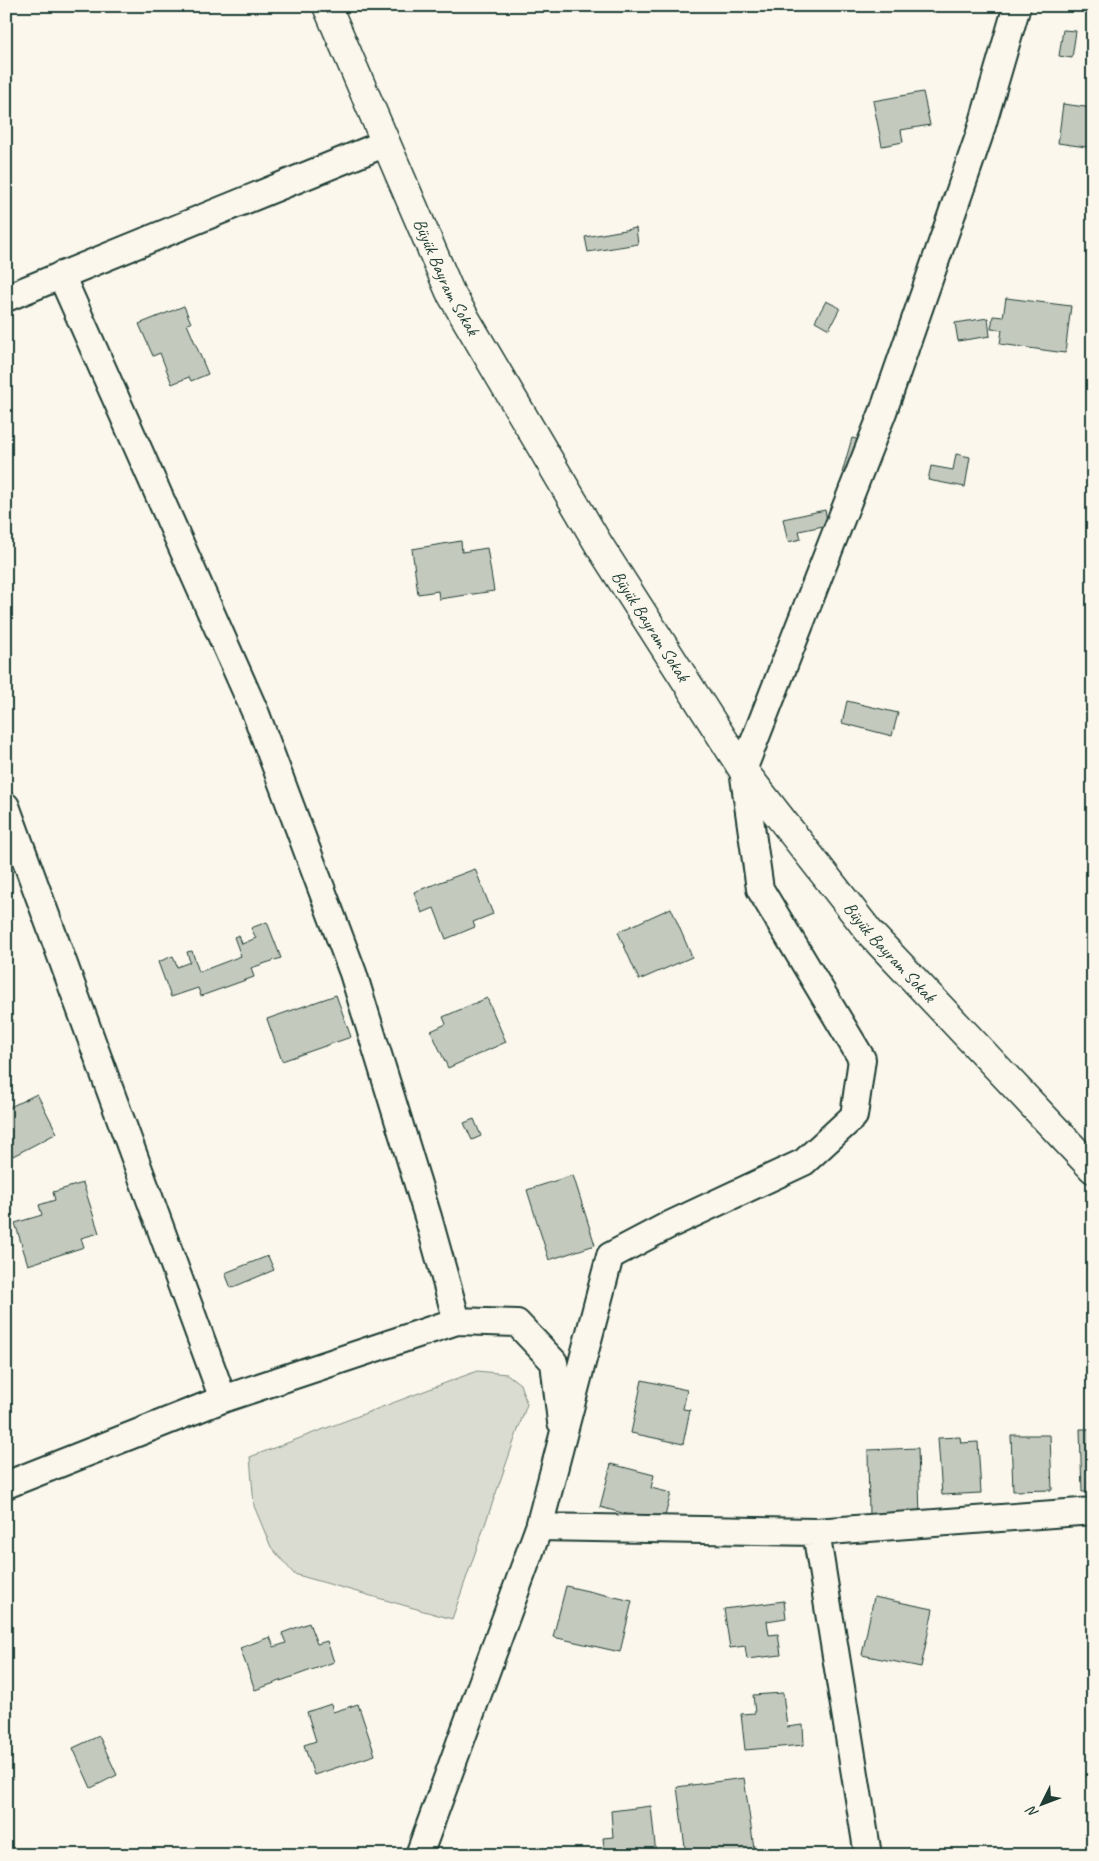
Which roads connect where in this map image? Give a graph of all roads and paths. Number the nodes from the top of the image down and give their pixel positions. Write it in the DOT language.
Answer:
graph roads {
  1 [pos="327,6"];
  2 [pos="1017,6"];
  3 [pos="386,143"];
  4 [pos="61,275"];
  5 [pos="6,298"];
  6 [pos="743,770"];
  7 [pos="6,806"];
  8 [pos="1093,1169"];
  9 [pos="457,1322"];
  10 [pos="223,1399"];
  11 [pos="563,1438"];
  12 [pos="6,1485"];
  13 [pos="1093,1511"];
  14 [pos="539,1527"];
  15 [pos="816,1532"];
  16 [pos="419,1855"];
  17 [pos="868,1855"];
  1 -- 3 [label="street, Büyük Bayram Sokak"];
  2 -- 6 [label="street"];
  3 -- 4 [label="street"];
  3 -- 6 [label="street, Büyük Bayram Sokak"];
  4 -- 5 [label="street"];
  4 -- 9 [label="street"];
  6 -- 8 [label="street, Büyük Bayram Sokak"];
  6 -- 11 [label="street"];
  7 -- 10 [label="street"];
  9 -- 10 [label="street"];
  9 -- 11 [label="street"];
  10 -- 12 [label="street"];
  11 -- 14 [label="street"];
  13 -- 15 [label="street"];
  14 -- 15 [label="street"];
  14 -- 16 [label="street"];
  15 -- 17 [label="street"];
}
